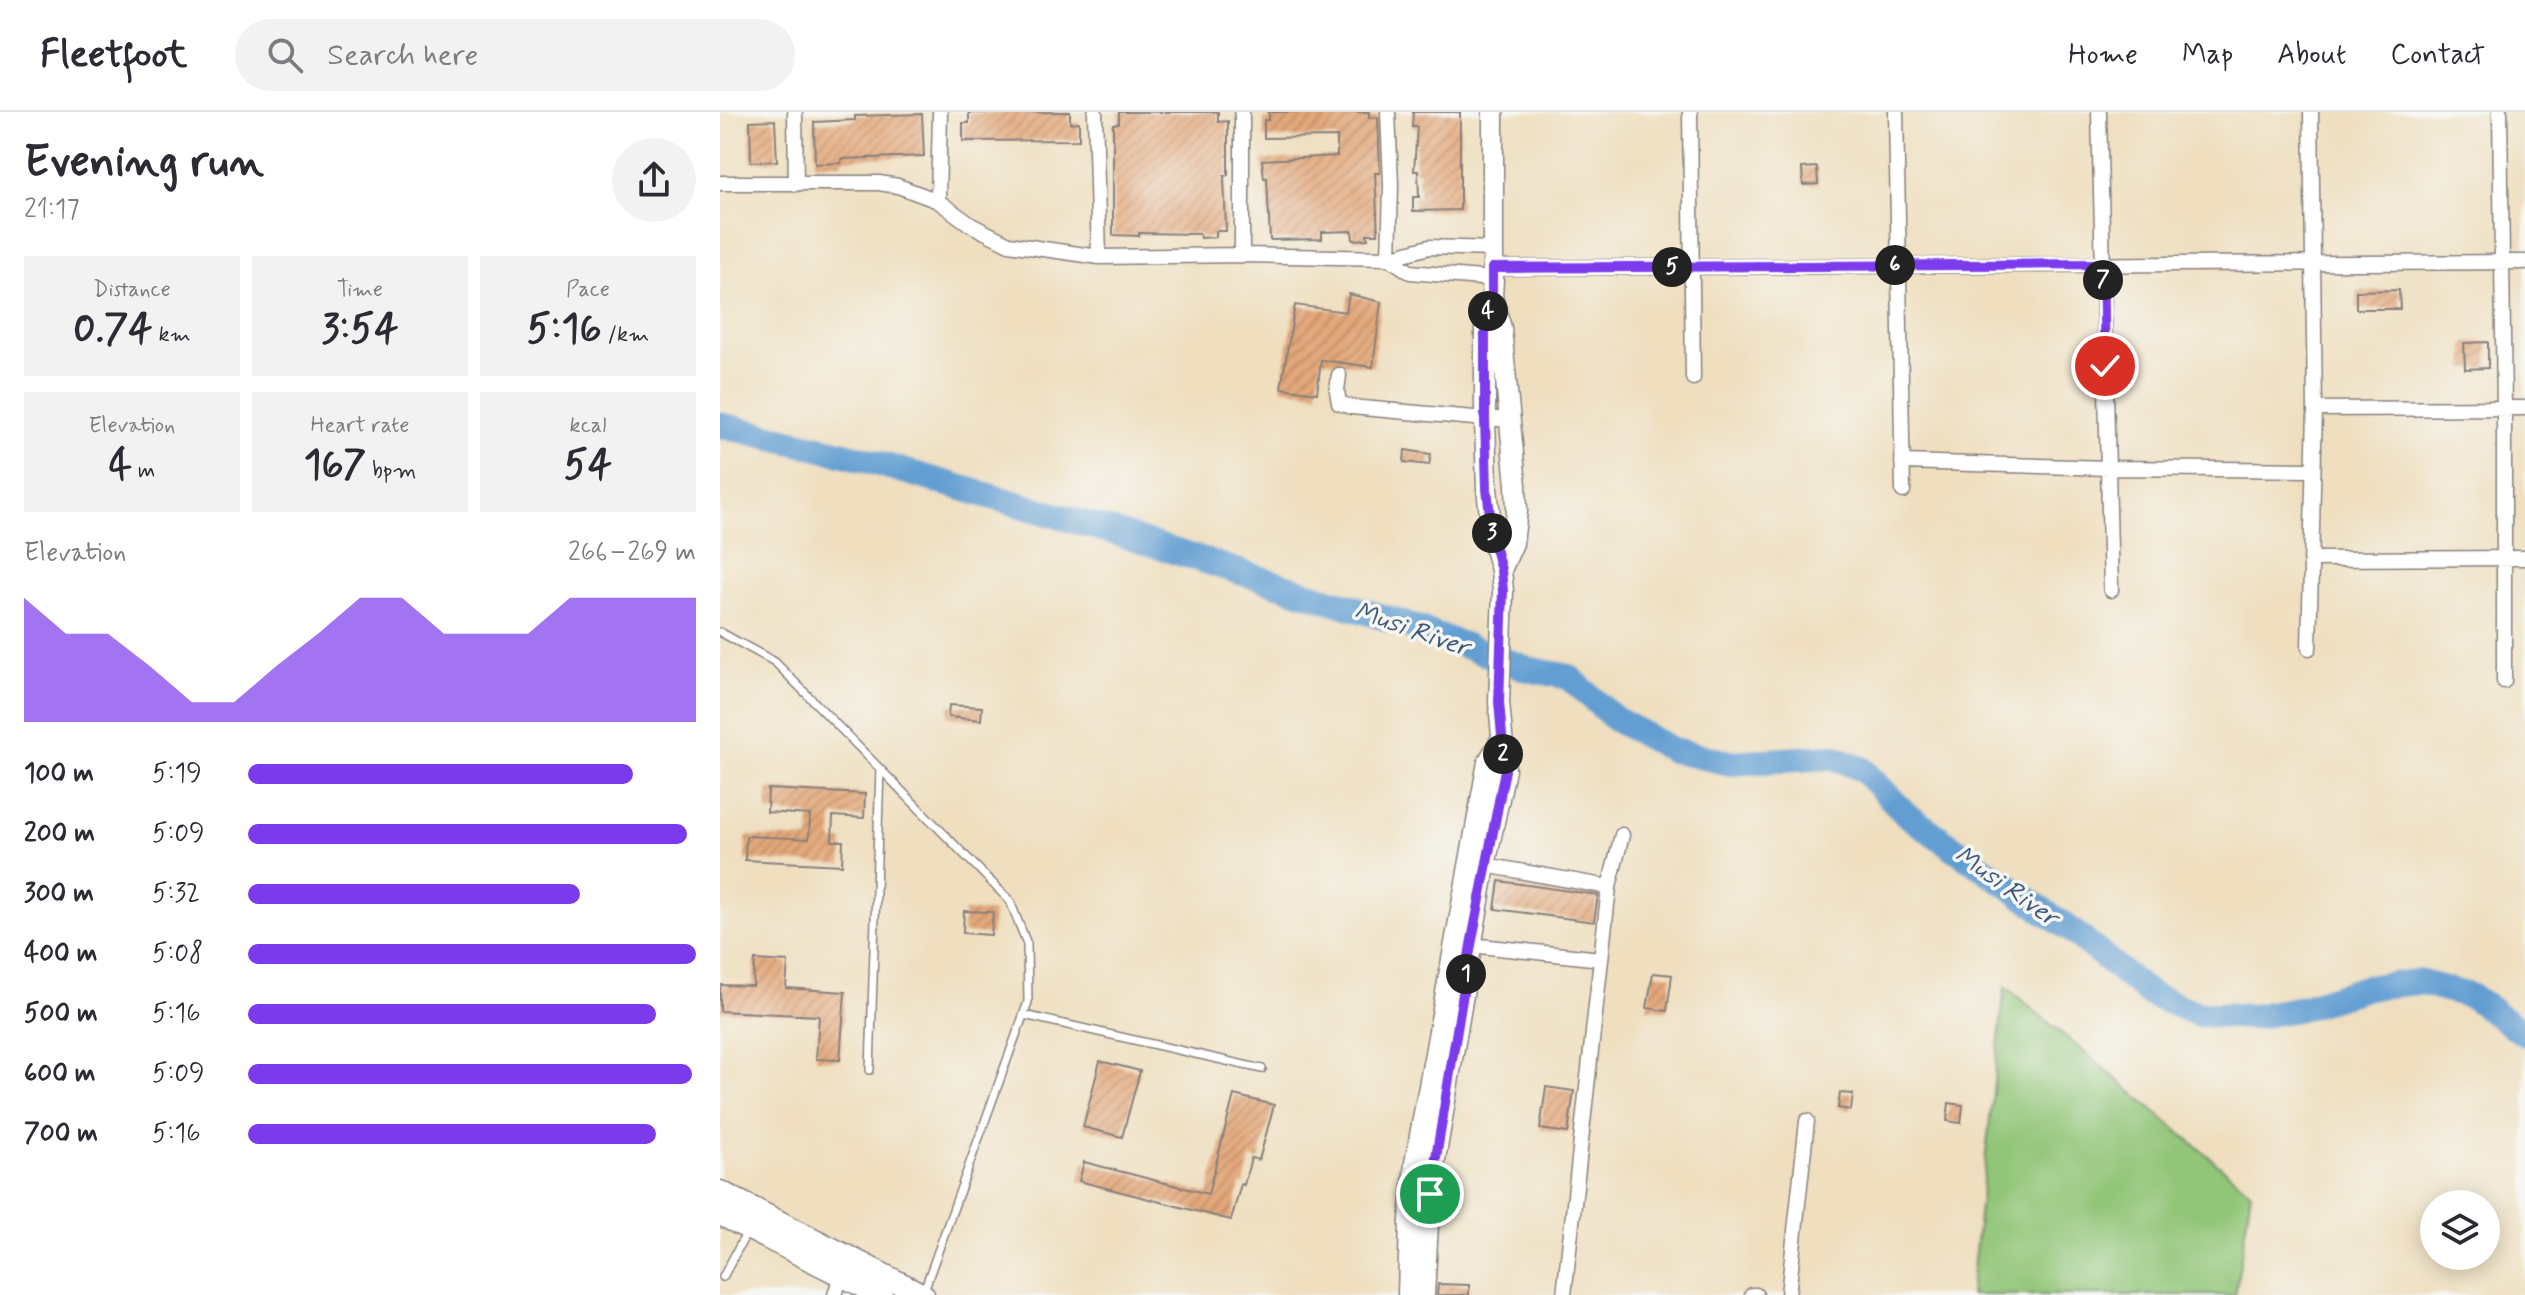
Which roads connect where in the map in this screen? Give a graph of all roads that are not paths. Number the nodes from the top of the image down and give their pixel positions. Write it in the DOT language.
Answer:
graph roads {
  1 [pos="795,112"];
  2 [pos="940,112"];
  3 [pos="1095,112"];
  4 [pos="1242,112"];
  5 [pos="1388,112"];
  6 [pos="1493,112"];
  7 [pos="1690,112"];
  8 [pos="1896,112"];
  9 [pos="2099,112"];
  10 [pos="2311,112"];
  11 [pos="2500,112"];
  12 [pos="720,183"];
  13 [pos="796,184"];
  14 [pos="938,201"];
  15 [pos="1242,255"];
  16 [pos="1099,257"];
  17 [pos="1389,258"];
  18 [pos="2502,262"];
  19 [pos="2525,262"];
  20 [pos="2313,263"];
  21 [pos="2103,264"];
  22 [pos="1899,265"];
  23 [pos="1692,267"];
  24 [pos="1492,273"];
  25 [pos="1339,375"];
  26 [pos="1693,378"];
  27 [pos="2504,407"];
  28 [pos="2525,408"];
  29 [pos="2315,409"];
  30 [pos="1485,419"];
  31 [pos="1511,419"];
  32 [pos="1902,462"];
  33 [pos="2108,468"];
  34 [pos="2313,470"];
  35 [pos="1903,491"];
  36 [pos="2525,558"];
  37 [pos="2312,559"];
  38 [pos="2504,559"];
  39 [pos="1502,580"];
  40 [pos="2111,590"];
  41 [pos="720,632"];
  42 [pos="2309,648"];
  43 [pos="2504,681"];
  44 [pos="1501,740"];
  45 [pos="880,769"];
  46 [pos="1622,835"];
  47 [pos="1485,865"];
  48 [pos="1609,887"];
  49 [pos="1471,945"];
  50 [pos="1601,959"];
  51 [pos="1024,1015"];
  52 [pos="1449,1028"];
  53 [pos="1262,1069"];
  54 [pos="870,1070"];
  55 [pos="1807,1121"];
  56 [pos="720,1192"];
  57 [pos="720,1214"];
  58 [pos="749,1228"];
  59 [pos="723,1277"];
  60 [pos="838,1285"];
  61 [pos="1416,1287"];
  62 [pos="881,1295"];
  63 [pos="923,1295"];
  64 [pos="1564,1295"];
  65 [pos="1788,1295"];
  1 -- 13 [label="street"];
  2 -- 14 [label="street"];
  3 -- 16 [label="street"];
  4 -- 15 [label="street"];
  5 -- 17 [label="street"];
  6 -- 24 [label="street"];
  7 -- 23 [label="street"];
  8 -- 22 [label="street"];
  9 -- 21 [label="street"];
  10 -- 20 [label="street"];
  11 -- 18 [label="street"];
  12 -- 13 [label="street"];
  13 -- 14 [label="street"];
  14 -- 16 [label="street"];
  15 -- 16 [label="street"];
  15 -- 17 [label="street"];
  17 -- 24 [label="street"];
  17 -- 24 [label="street"];
  18 -- 19 [label="street"];
  18 -- 20 [label="street"];
  18 -- 27 [label="street"];
  20 -- 21 [label="street"];
  20 -- 29 [label="street"];
  21 -- 22 [label="street"];
  21 -- 33 [label="street"];
  22 -- 23 [label="street"];
  22 -- 32 [label="street"];
  23 -- 24 [label="street"];
  23 -- 26 [label="street"];
  24 -- 30 [label="street"];
  24 -- 31 [label="street"];
  25 -- 30 [label="street"];
  27 -- 28 [label="street"];
  27 -- 29 [label="street"];
  27 -- 38 [label="street"];
  29 -- 34 [label="street"];
  30 -- 31 [label="street"];
  30 -- 39 [label="street"];
  31 -- 39 [label="street"];
  32 -- 33 [label="street"];
  32 -- 35 [label="street"];
  33 -- 34 [label="street"];
  33 -- 40 [label="street"];
  34 -- 37 [label="street"];
  36 -- 38 [label="street"];
  37 -- 38 [label="street"];
  37 -- 42 [label="street"];
  38 -- 43 [label="street"];
  39 -- 44 [label="street"];
  41 -- 45 [label="lane"];
  44 -- 47 [label="street"];
  44 -- 52 [label="street"];
  45 -- 51 [label="lane"];
  45 -- 54 [label="lane"];
  46 -- 48 [label="street"];
  47 -- 48 [label="street"];
  47 -- 49 [label="street"];
  48 -- 50 [label="street"];
  49 -- 50 [label="street"];
  49 -- 52 [label="street"];
  50 -- 64 [label="street"];
  51 -- 53 [label="lane"];
  51 -- 63 [label="lane"];
  52 -- 61 [label="street"];
  55 -- 65 [label="street"];
  56 -- 63 [label="main road"];
  57 -- 58 [label="main road"];
  58 -- 59 [label="lane"];
  58 -- 60 [label="main road"];
  60 -- 62 [label="main road"];
}
